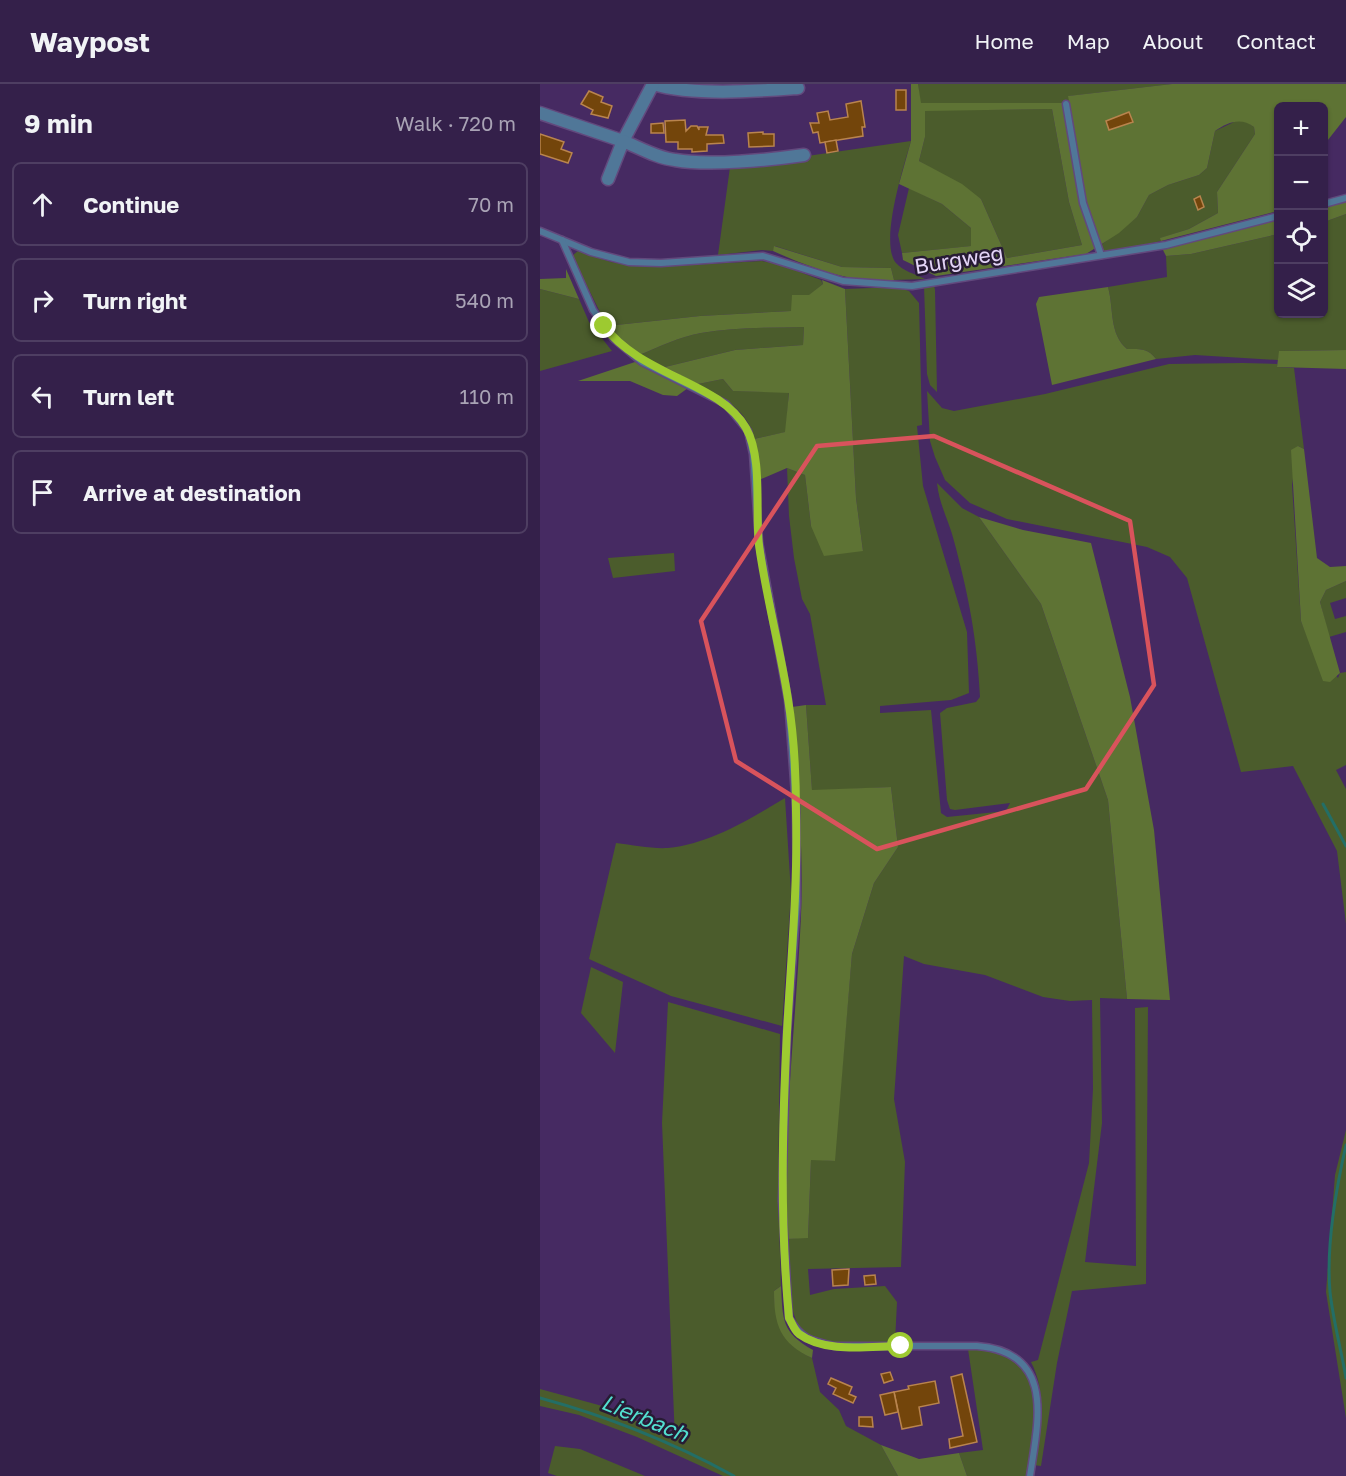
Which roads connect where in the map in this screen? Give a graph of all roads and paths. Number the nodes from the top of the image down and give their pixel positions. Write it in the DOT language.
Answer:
graph roads {
  1 [pos="653,84"];
  2 [pos="798,87"];
  3 [pos="1066,104"];
  4 [pos="540,113"];
  5 [pos="623,141"];
  6 [pos="804,155"];
  7 [pos="608,179"];
  8 [pos="1346,198"];
  9 [pos="1328,203"];
  10 [pos="1274,217"];
  11 [pos="540,231"];
  12 [pos="562,240"];
  13 [pos="1101,255"];
  14 [pos="1030,1476"];
  1 -- 2 [label="street"];
  1 -- 5 [label="street"];
  3 -- 13 [label="lane"];
  4 -- 5 [label="street"];
  5 -- 6 [label="street"];
  5 -- 7 [label="street"];
  8 -- 9 [label="lane"];
  10 -- 13 [label="lane, Burgweg"];
  11 -- 12 [label="lane, Burgweg"];
  12 -- 13 [label="lane, Burgweg"];
  12 -- 14 [label="lane"];
}
